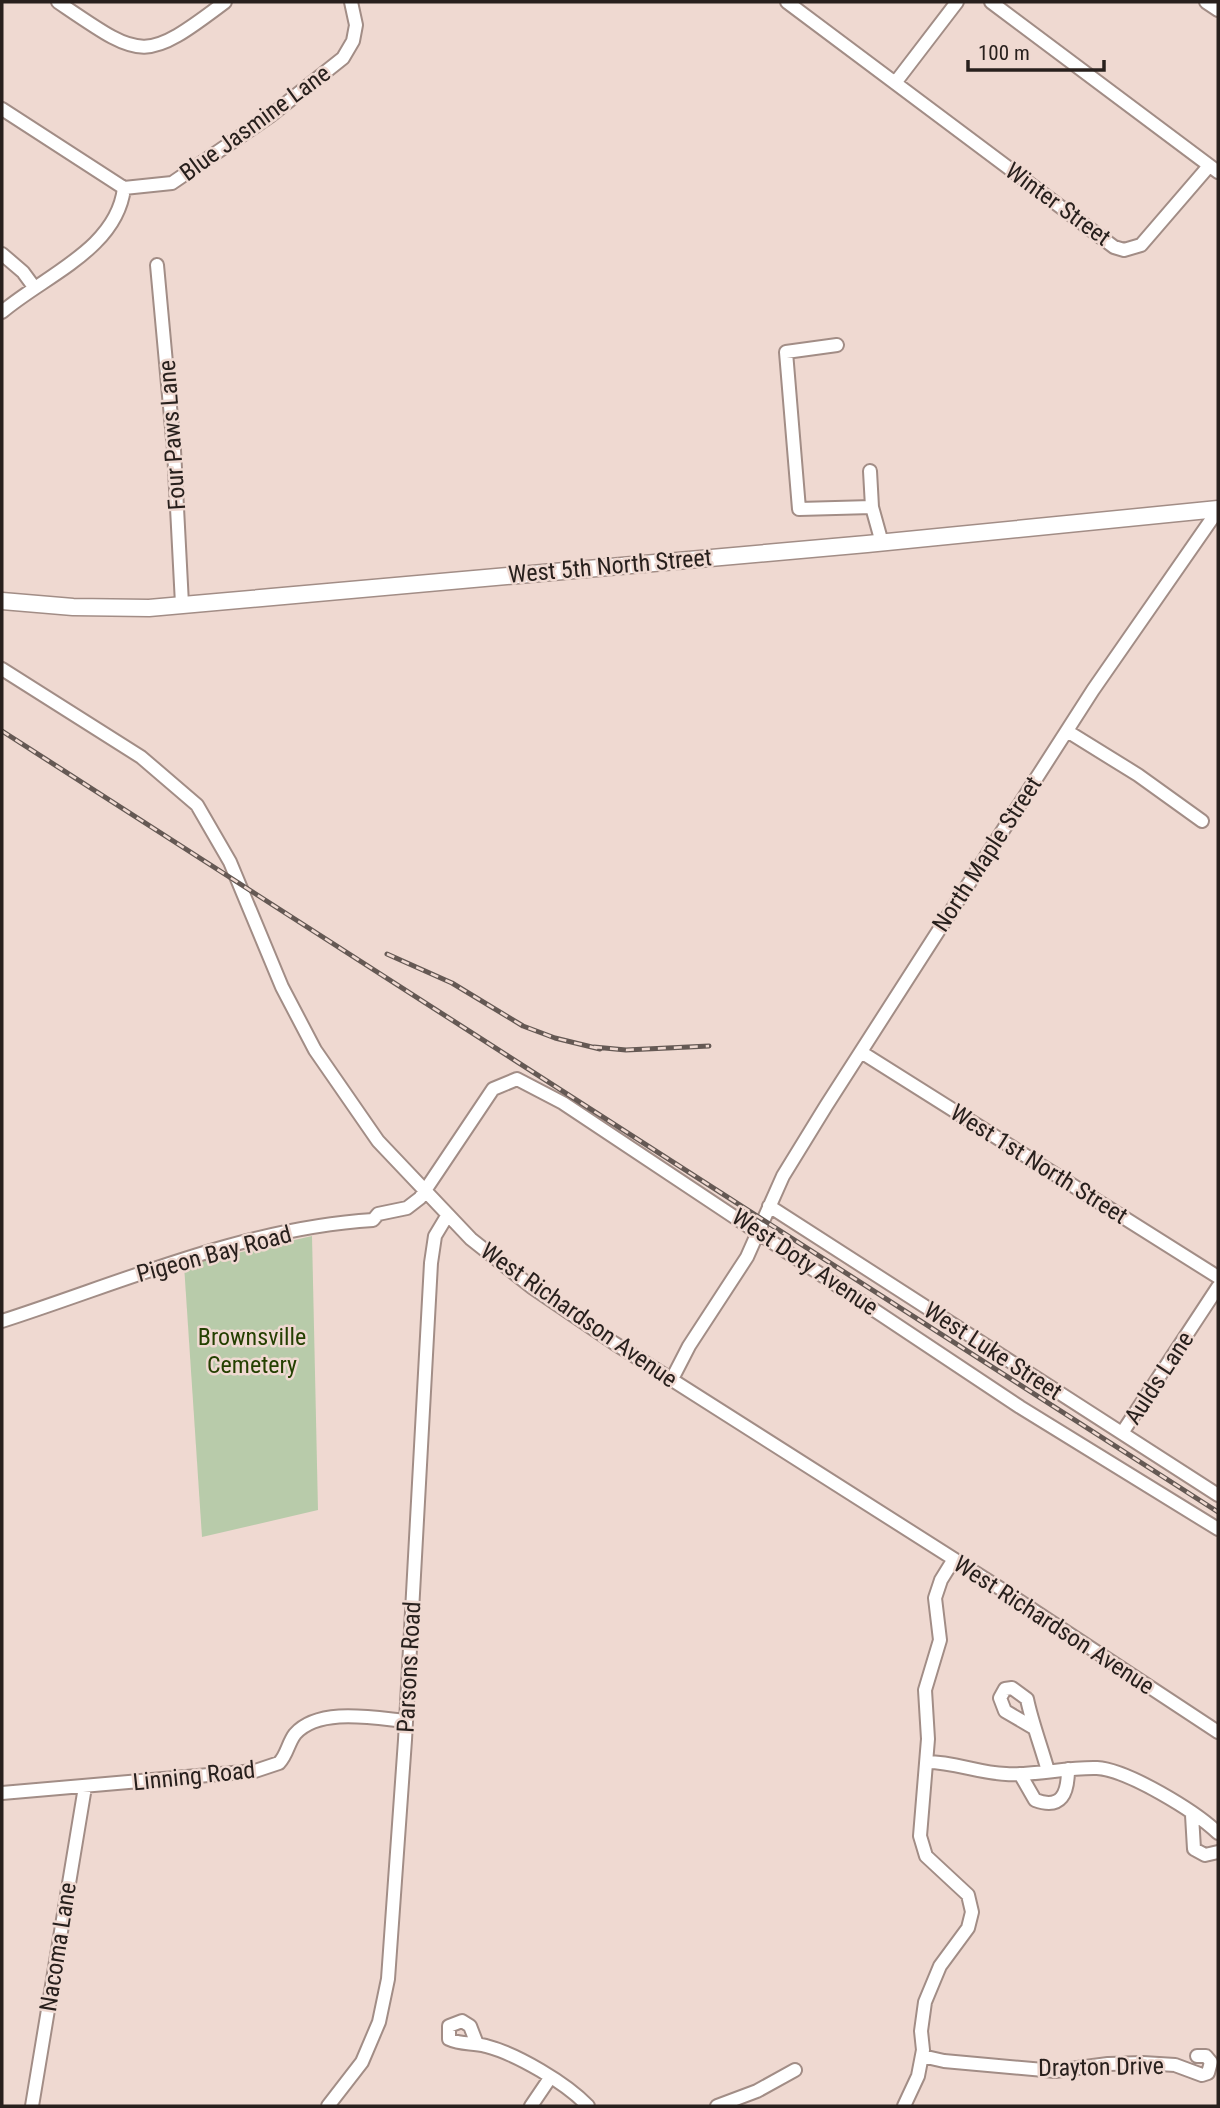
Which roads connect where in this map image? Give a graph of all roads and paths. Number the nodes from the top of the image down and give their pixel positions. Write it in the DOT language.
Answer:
graph roads {
  1 [pos="58,2"];
  2 [pos="225,2"];
  3 [pos="351,2"];
  4 [pos="786,2"];
  5 [pos="957,2"];
  6 [pos="991,2"];
  7 [pos="1206,2"];
  8 [pos="1218,10"];
  9 [pos="895,83"];
  10 [pos="2,109"];
  11 [pos="1214,169"];
  12 [pos="124,188"];
  13 [pos="2,254"];
  14 [pos="157,265"];
  15 [pos="34,287"];
  16 [pos="2,312"];
  17 [pos="837,345"];
  18 [pos="870,471"];
  19 [pos="872,507"];
  20 [pos="1218,509"];
  21 [pos="882,543"];
  22 [pos="2,601"];
  23 [pos="182,604"];
  24 [pos="2,669"];
  25 [pos="1067,731"];
  26 [pos="1202,821"];
  27 [pos="861,1052"];
  28 [pos="424,1193"];
  29 [pos="769,1206"];
  30 [pos="447,1216"];
  31 [pos="759,1231"];
  32 [pos="1218,1277"];
  33 [pos="1218,1287"];
  34 [pos="2,1321"];
  35 [pos="672,1379"];
  36 [pos="1122,1433"];
  37 [pos="1218,1496"];
  38 [pos="1218,1529"];
  39 [pos="954,1559"];
  40 [pos="406,1721"];
  41 [pos="1034,1728"];
  42 [pos="1218,1732"];
  43 [pos="927,1762"];
  44 [pos="1068,1769"];
  45 [pos="1048,1771"];
  46 [pos="1020,1774"];
  47 [pos="85,1787"];
  48 [pos="2,1793"];
  49 [pos="1192,1815"];
  50 [pos="1218,1833"];
  51 [pos="1218,1852"];
  52 [pos="477,2044"];
  53 [pos="922,2056"];
  54 [pos="1197,2056"];
  55 [pos="795,2070"];
  56 [pos="550,2078"];
  57 [pos="32,2106"];
  58 [pos="328,2106"];
  59 [pos="531,2106"];
  60 [pos="588,2106"];
  61 [pos="717,2106"];
  62 [pos="904,2106"];
  1 -- 2 [label="street"];
  3 -- 12 [label="street, Blue Jasmine Lane"];
  4 -- 9 [label="street, Winter Street"];
  5 -- 9 [label="street"];
  6 -- 11 [label="street, Winter Street"];
  7 -- 8 [label="street"];
  9 -- 11 [label="street, Winter Street"];
  10 -- 12 [label="street"];
  12 -- 15 [label="street"];
  13 -- 15 [label="street"];
  14 -- 23 [label="street, Four Paws Lane"];
  15 -- 16 [label="street"];
  17 -- 19 [label="street"];
  18 -- 19 [label="street"];
  19 -- 21 [label="street"];
  20 -- 21 [label="main road, West 5th North Street"];
  20 -- 25 [label="street, North Maple Street"];
  21 -- 23 [label="main road, West 5th North Street"];
  22 -- 23 [label="main road, West 5th North Street"];
  24 -- 28 [label="street, West Richardson Avenue"];
  25 -- 26 [label="street"];
  25 -- 27 [label="street, North Maple Street"];
  27 -- 29 [label="street, North Maple Street"];
  27 -- 32 [label="street, West 1st North Street"];
  28 -- 30 [label="street, West Richardson Avenue"];
  28 -- 31 [label="street, West Doty Avenue"];
  28 -- 34 [label="street, Pigeon Bay Road"];
  29 -- 31 [label="street, North Maple Street"];
  29 -- 36 [label="street, West Luke Street"];
  30 -- 35 [label="street, West Richardson Avenue"];
  30 -- 40 [label="street, Parsons Road"];
  31 -- 35 [label="street, North Maple Street"];
  31 -- 38 [label="street, West Doty Avenue"];
  33 -- 36 [label="street, Aulds Lane"];
  35 -- 39 [label="street, West Richardson Avenue"];
  36 -- 37 [label="street, West Luke Street"];
  39 -- 42 [label="street, West Richardson Avenue"];
  39 -- 43 [label="street"];
  40 -- 47 [label="street, Linning Road"];
  40 -- 58 [label="street, Parsons Road"];
  41 -- 45 [label="street"];
  43 -- 46 [label="street"];
  43 -- 53 [label="street"];
  44 -- 45 [label="street"];
  44 -- 46 [label="street"];
  44 -- 49 [label="street"];
  45 -- 46 [label="street"];
  47 -- 48 [label="street, Linning Road"];
  47 -- 57 [label="street, Nacoma Lane"];
  49 -- 50 [label="street"];
  49 -- 51 [label="street"];
  52 -- 56 [label="street"];
  53 -- 54 [label="street, Drayton Drive"];
  53 -- 62 [label="street"];
  55 -- 61 [label="street"];
  56 -- 59 [label="street"];
  56 -- 60 [label="street"];
}
